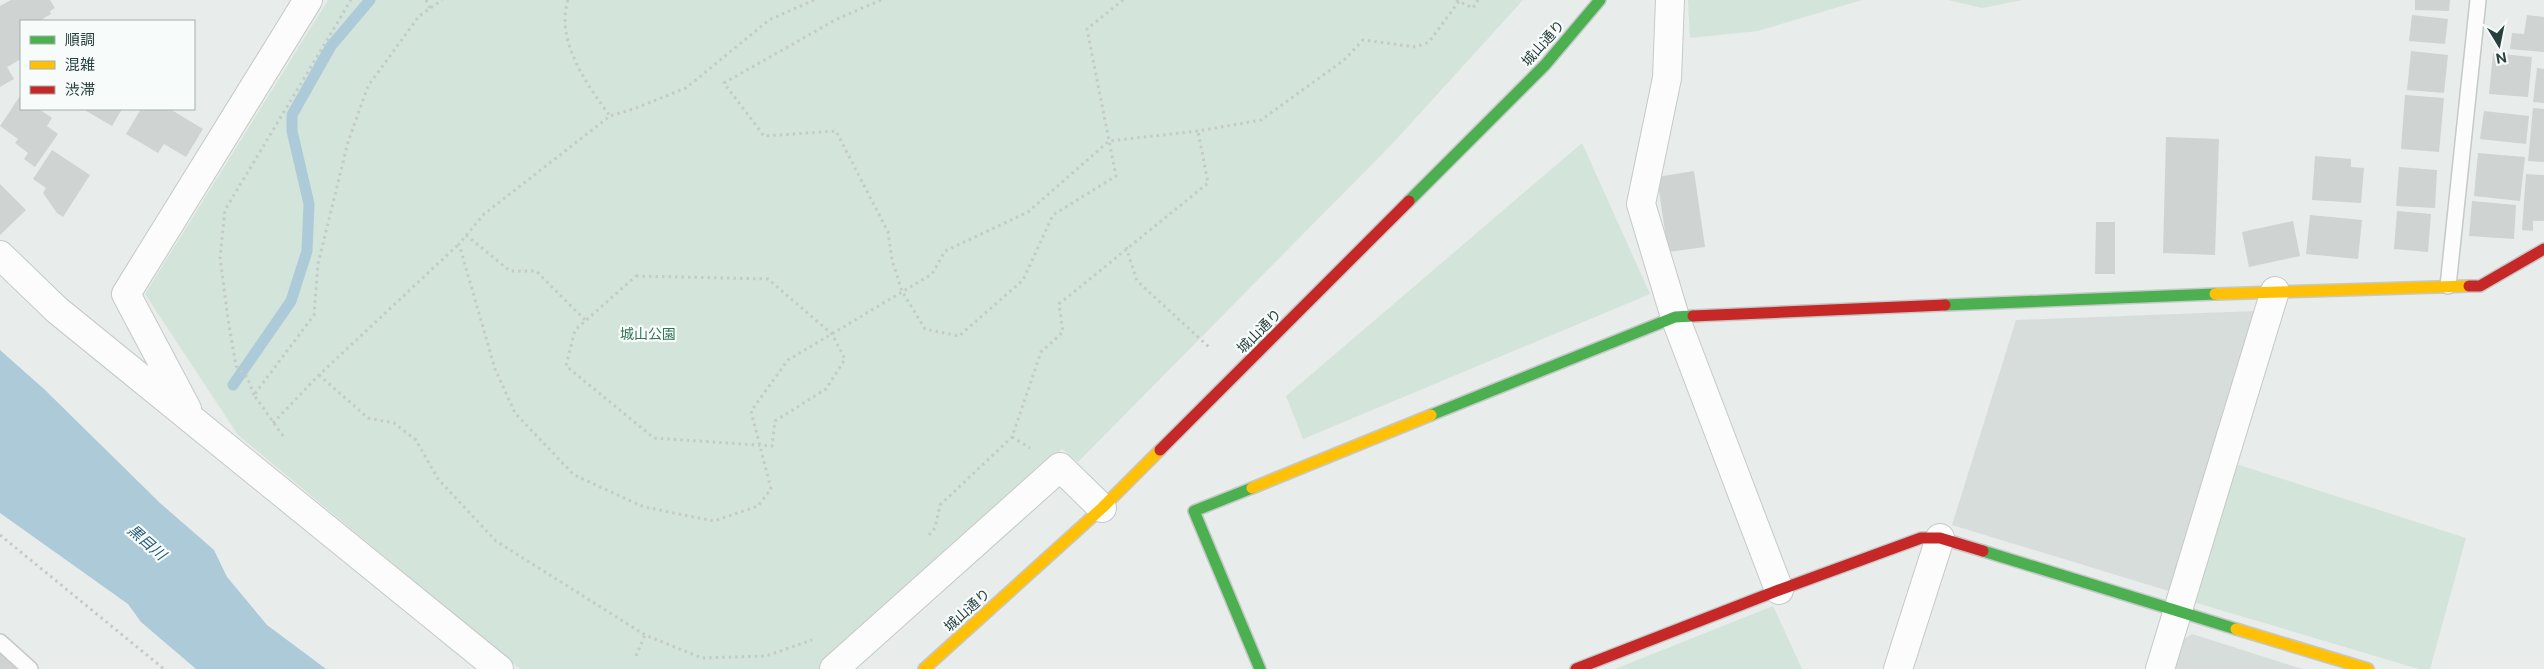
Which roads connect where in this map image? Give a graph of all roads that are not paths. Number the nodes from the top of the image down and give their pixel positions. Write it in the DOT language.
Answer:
graph roads {
  1 [pos="308,0"];
  2 [pos="1600,0"];
  3 [pos="1670,0"];
  4 [pos="2478,0"];
  5 [pos="2544,249"];
  6 [pos="0,255"];
  7 [pos="2448,286"];
  8 [pos="2275,291"];
  9 [pos="1675,317"];
  10 [pos="191,418"];
  11 [pos="1102,508"];
  12 [pos="1940,538"];
  13 [pos="1779,590"];
  14 [pos="2178,612"];
  15 [pos="0,642"];
  16 [pos="30,669"];
  17 [pos="499,669"];
  18 [pos="834,669"];
  19 [pos="924,669"];
  20 [pos="1260,669"];
  21 [pos="1576,669"];
  22 [pos="1898,669"];
  23 [pos="2160,669"];
  24 [pos="2368,669"];
  1 -- 10 [label="street"];
  2 -- 11 [label="street, 城山通り"];
  3 -- 9 [label="street"];
  4 -- 7 [label="lane"];
  5 -- 7 [label="street"];
  6 -- 10 [label="street"];
  7 -- 8 [label="street"];
  8 -- 9 [label="street"];
  8 -- 14 [label="street"];
  9 -- 13 [label="street"];
  9 -- 20 [label="street"];
  10 -- 17 [label="street"];
  11 -- 18 [label="street"];
  11 -- 19 [label="street, 城山通り"];
  12 -- 13 [label="street"];
  12 -- 14 [label="street"];
  12 -- 22 [label="street"];
  13 -- 21 [label="street"];
  14 -- 23 [label="street"];
  14 -- 24 [label="street"];
  15 -- 16 [label="lane"];
}
